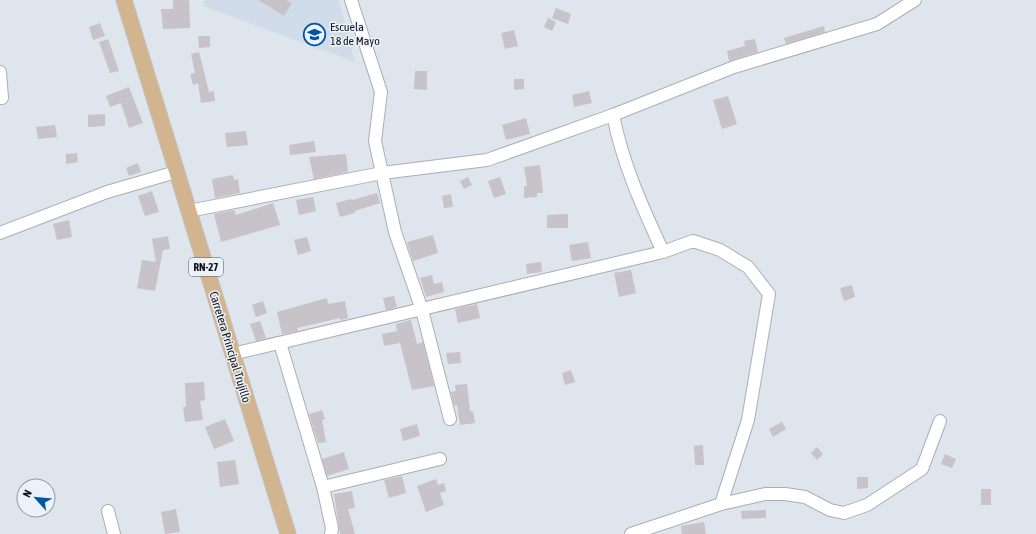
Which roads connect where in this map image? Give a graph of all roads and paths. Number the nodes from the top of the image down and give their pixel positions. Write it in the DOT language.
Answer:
graph roads {
  1 [pos="124,0"];
  2 [pos="351,0"];
  3 [pos="916,0"];
  4 [pos="0,72"];
  5 [pos="2,98"];
  6 [pos="613,115"];
  7 [pos="176,172"];
  8 [pos="382,173"];
  9 [pos="189,211"];
  10 [pos="0,233"];
  11 [pos="663,252"];
  12 [pos="422,310"];
  13 [pos="280,343"];
  14 [pos="232,354"];
  15 [pos="450,419"];
  16 [pos="940,421"];
  17 [pos="440,459"];
  18 [pos="323,487"];
  19 [pos="721,504"];
  20 [pos="108,511"];
  21 [pos="114,534"];
  22 [pos="288,534"];
  23 [pos="331,534"];
  24 [pos="631,534"];
  1 -- 7 [label="main road, Carretera Principal Trujillo / RN-27"];
  2 -- 8 [label="street"];
  3 -- 6 [label="street"];
  4 -- 5 [label="street"];
  6 -- 8 [label="street"];
  6 -- 11 [label="street"];
  7 -- 9 [label="main road, Carretera Principal Trujillo / RN-27"];
  7 -- 10 [label="street"];
  8 -- 9 [label="street"];
  8 -- 12 [label="street"];
  9 -- 14 [label="main road, Carretera Principal Trujillo / RN-27"];
  11 -- 12 [label="street"];
  11 -- 19 [label="street"];
  12 -- 13 [label="street"];
  12 -- 15 [label="street"];
  13 -- 14 [label="street"];
  13 -- 18 [label="street"];
  14 -- 22 [label="main road, Carretera Principal Trujillo / RN-27"];
  16 -- 19 [label="street"];
  17 -- 18 [label="street"];
  18 -- 23 [label="street"];
  19 -- 24 [label="street"];
  20 -- 21 [label="street"];
}
